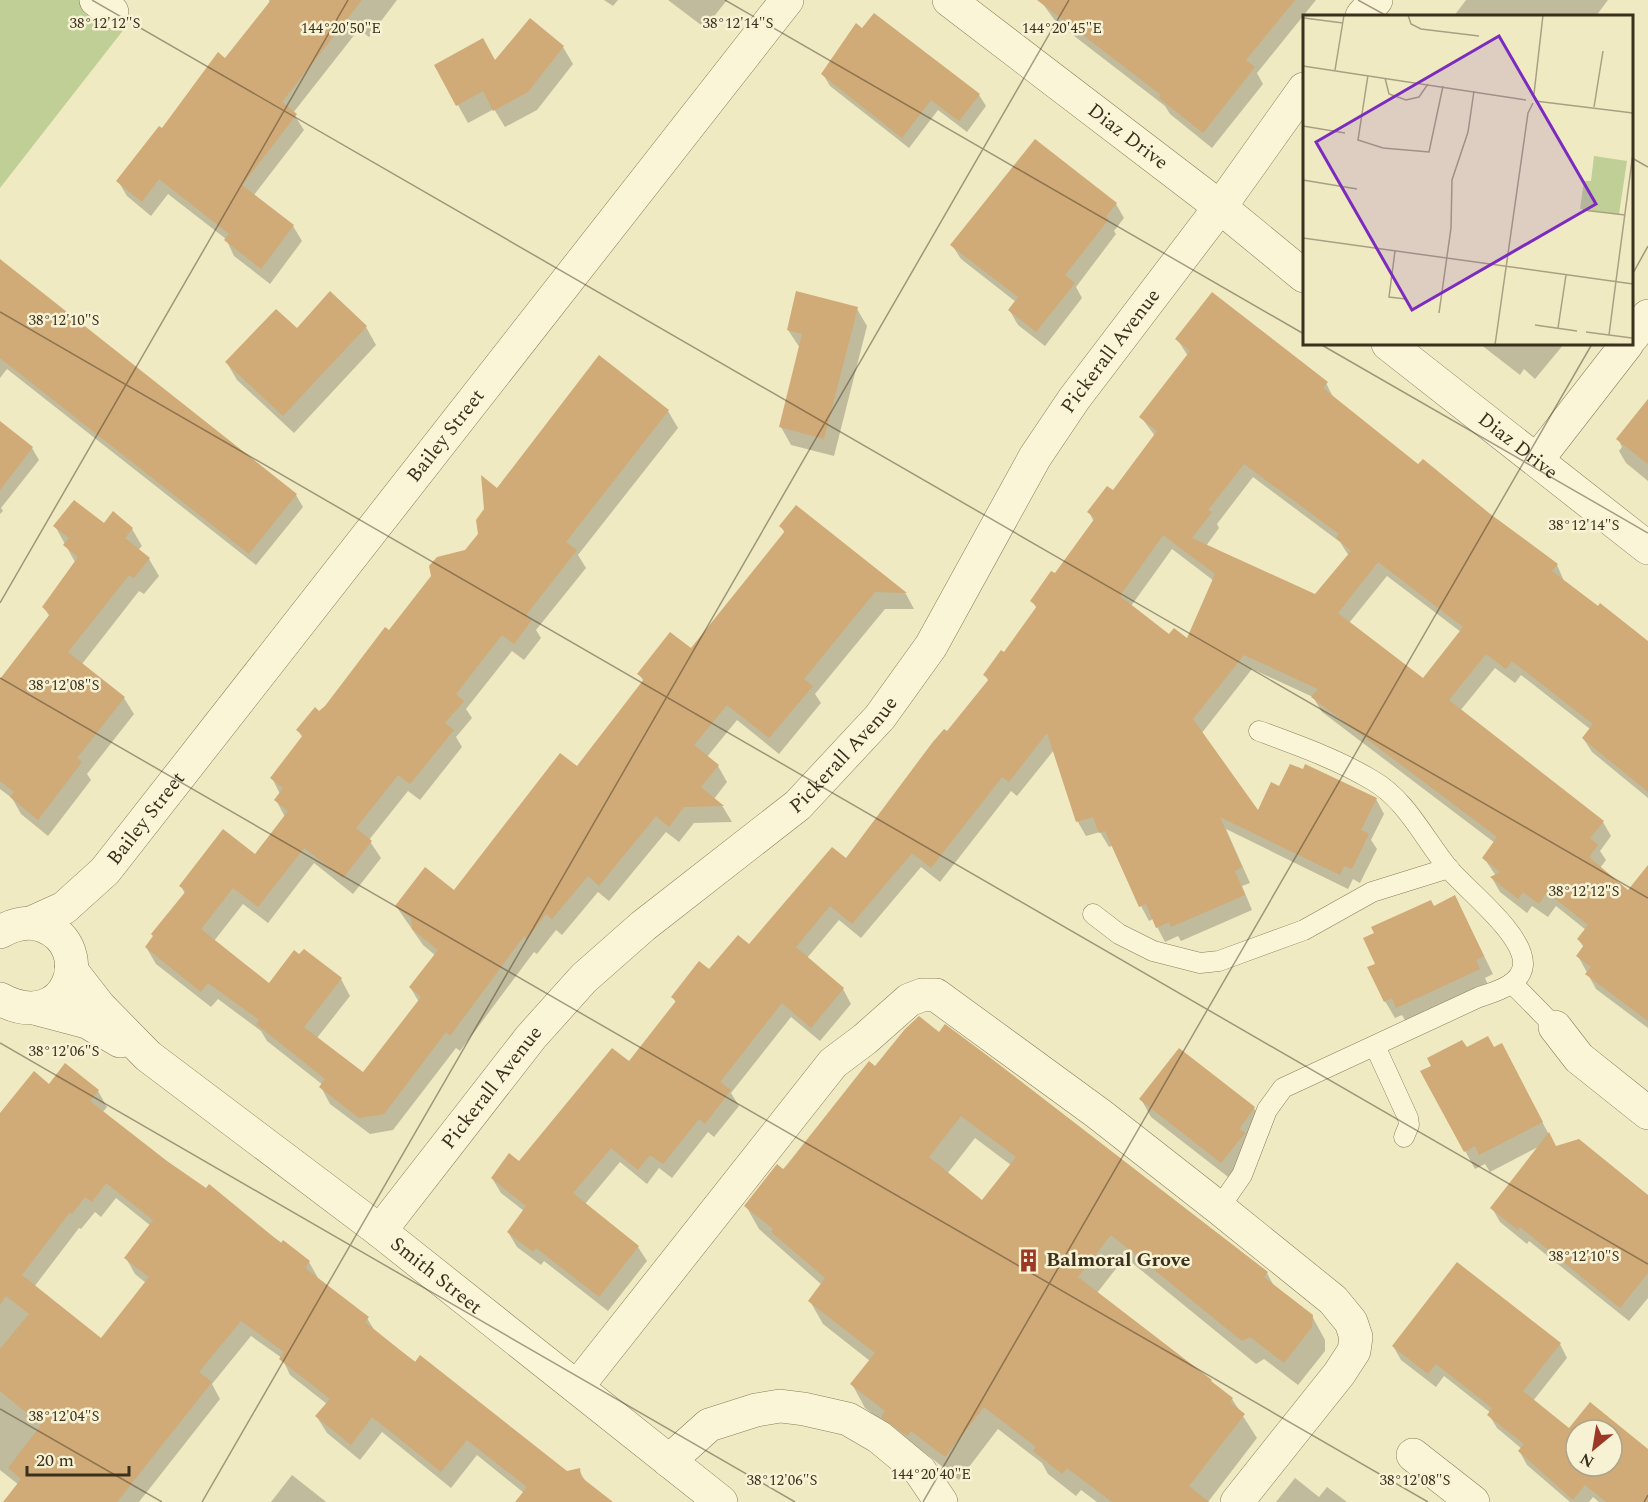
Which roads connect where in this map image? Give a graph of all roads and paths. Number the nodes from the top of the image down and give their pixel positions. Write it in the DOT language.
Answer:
graph roads {
  1 [pos="787,0"];
  2 [pos="949,0"];
  3 [pos="1376,0"];
  4 [pos="1363,15"];
  5 [pos="1303,92"];
  6 [pos="1220,207"];
  7 [pos="1303,274"];
  8 [pos="1648,316"];
  9 [pos="1633,336"];
  10 [pos="1389,345"];
  11 [pos="1626,345"];
  12 [pos="1536,460"];
  13 [pos="1648,548"];
  14 [pos="1259,731"];
  15 [pos="1449,868"];
  16 [pos="105,871"];
  17 [pos="1093,914"];
  18 [pos="11,925"];
  19 [pos="71,961"];
  20 [pos="1512,982"];
  21 [pos="14,1010"];
  22 [pos="1555,1028"];
  23 [pos="1375,1046"];
  24 [pos="148,1056"];
  25 [pos="1648,1113"];
  26 [pos="1404,1137"];
  27 [pos="1219,1208"];
  28 [pos="380,1232"];
  29 [pos="577,1387"];
  30 [pos="1413,1455"];
  31 [pos="669,1461"];
  32 [pos="721,1502"];
  33 [pos="941,1502"];
  34 [pos="1237,1502"];
  35 [pos="1473,1502"];
  1 -- 16 [label="street, Bailey Street"];
  2 -- 6 [label="street, Diaz Drive"];
  3 -- 4 [label="street"];
  5 -- 6 [label="street, Pickerall Avenue"];
  6 -- 7 [label="street, Diaz Drive"];
  6 -- 28 [label="street, Pickerall Avenue"];
  8 -- 9 [label="street"];
  10 -- 12 [label="street, Diaz Drive"];
  11 -- 12 [label="street"];
  12 -- 13 [label="street, Diaz Drive"];
  14 -- 15 [label="lane"];
  15 -- 17 [label="lane"];
  15 -- 20 [label="lane"];
  16 -- 18 [label="street, Bailey Street"];
  16 -- 19 [label="street, Bailey Street"];
  18 -- 19 [label="street, Bailey Street"];
  19 -- 21 [label="street, Bailey Street"];
  19 -- 24 [label="street, Smith Street"];
  20 -- 22 [label="lane"];
  20 -- 23 [label="lane"];
  21 -- 24 [label="street, Smith Street"];
  22 -- 25 [label="street"];
  23 -- 26 [label="lane"];
  23 -- 27 [label="lane"];
  24 -- 28 [label="street, Smith Street"];
  27 -- 29 [label="street"];
  27 -- 34 [label="street"];
  28 -- 29 [label="street, Smith Street"];
  29 -- 31 [label="street, Smith Street"];
  30 -- 35 [label="street"];
  31 -- 32 [label="street, Smith Street"];
  31 -- 33 [label="street"];
}
